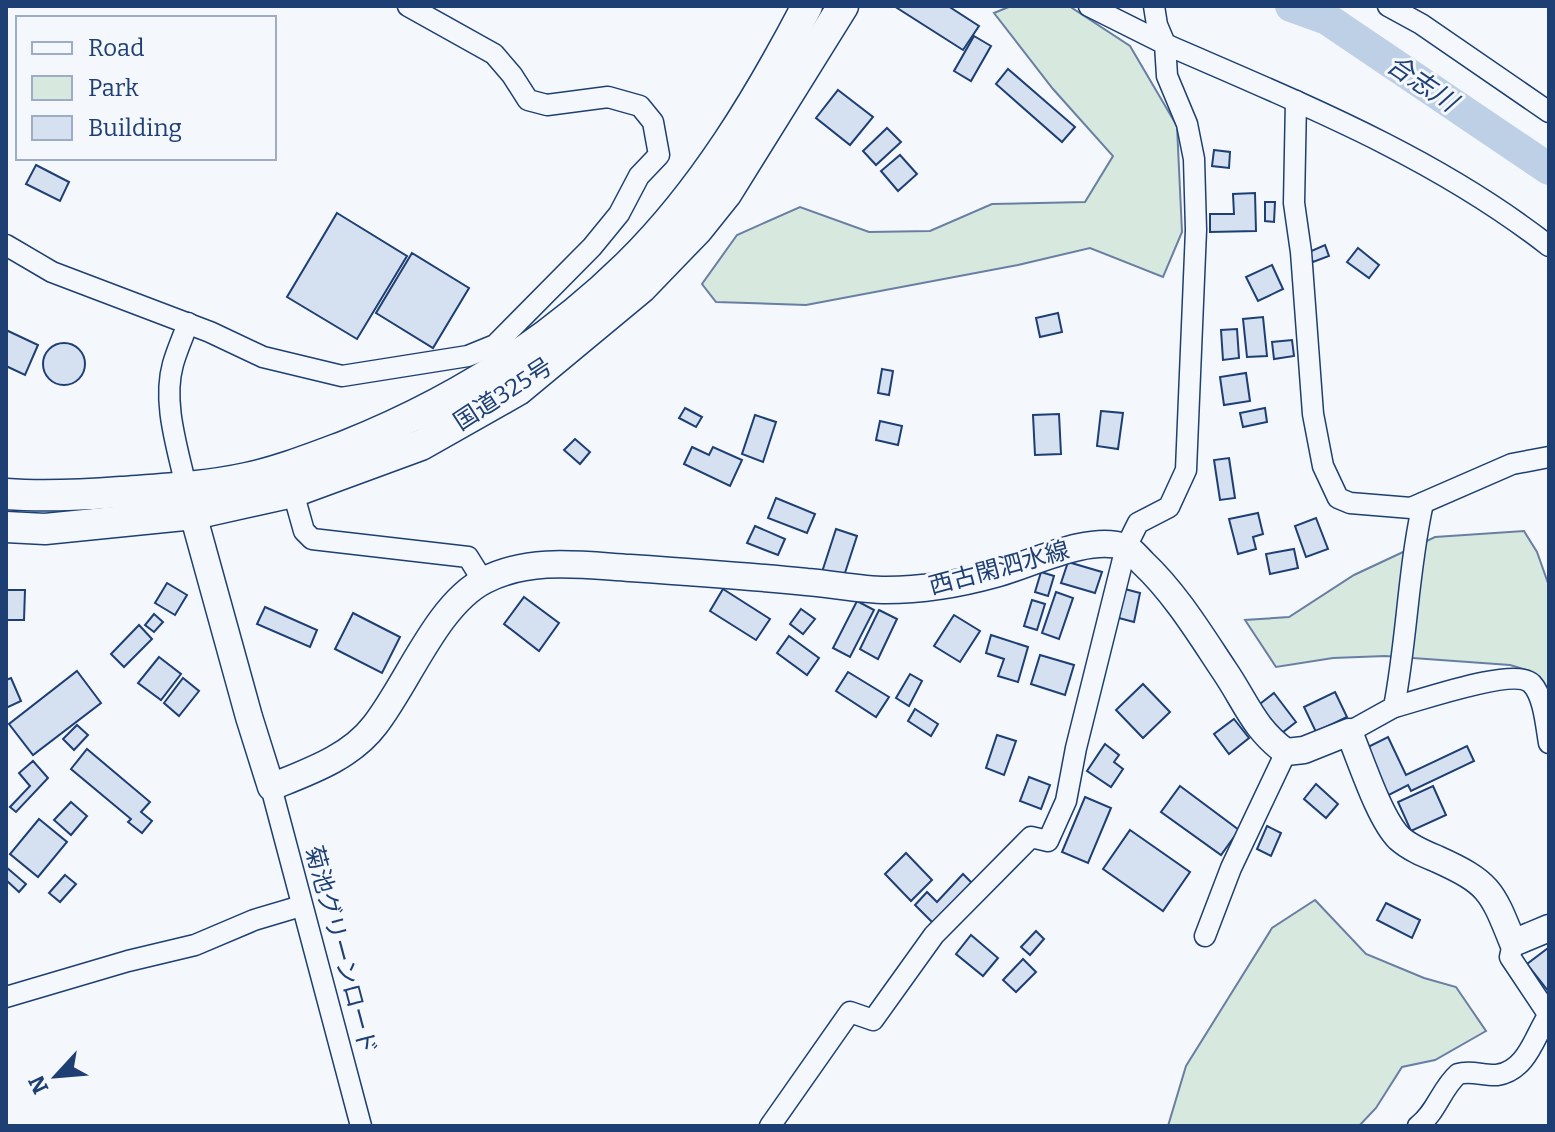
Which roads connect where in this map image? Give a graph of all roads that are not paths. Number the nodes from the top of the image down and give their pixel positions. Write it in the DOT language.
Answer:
graph roads {
  1 [pos="408,6"];
  2 [pos="807,6"];
  3 [pos="843,6"];
  4 [pos="1089,6"];
  5 [pos="1388,6"];
  6 [pos="1159,25"];
  7 [pos="1296,101"];
  8 [pos="1549,112"];
  9 [pos="6,245"];
  10 [pos="1549,246"];
  11 [pos="188,323"];
  12 [pos="1549,457"];
  13 [pos="293,492"];
  14 [pos="6,494"];
  15 [pos="190,500"];
  16 [pos="1423,503"];
  17 [pos="6,527"];
  18 [pos="1126,547"];
  19 [pos="483,581"];
  20 [pos="1394,707"];
  21 [pos="1349,732"];
  22 [pos="1549,743"];
  23 [pos="1286,752"];
  24 [pos="271,787"];
  25 [pos="301,906"];
  26 [pos="1549,928"];
  27 [pos="1205,936"];
  28 [pos="1513,943"];
  29 [pos="6,997"];
  30 [pos="1549,1014"];
  31 [pos="361,1126"];
  32 [pos="770,1126"];
  33 [pos="1418,1126"];
  1 -- 11 [label="street"];
  2 -- 15 [label="highway, 国道325号"];
  3 -- 13 [label="highway, 国道325号"];
  4 -- 6 [label="street"];
  5 -- 8 [label="street"];
  6 -- 7 [label="street"];
  6 -- 18 [label="street"];
  7 -- 10 [label="street"];
  7 -- 16 [label="street"];
  9 -- 11 [label="street"];
  11 -- 15 [label="street"];
  12 -- 16 [label="street"];
  13 -- 15 [label="highway, 国道325号"];
  13 -- 19 [label="street"];
  14 -- 15 [label="highway, 国道325号"];
  15 -- 17 [label="highway, 国道325号"];
  15 -- 24 [label="main road"];
  16 -- 20 [label="street"];
  18 -- 19 [label="main road, 西古閑泗水線"];
  18 -- 23 [label="main road"];
  18 -- 32 [label="street"];
  19 -- 24 [label="main road, 西古閑泗水線"];
  20 -- 21 [label="street"];
  20 -- 22 [label="street"];
  21 -- 23 [label="main road"];
  21 -- 28 [label="main road"];
  23 -- 27 [label="street"];
  24 -- 25 [label="street, 菊池グリーンロード"];
  25 -- 29 [label="street"];
  25 -- 31 [label="street, 菊池グリーンロード"];
  26 -- 28 [label="main road"];
  28 -- 30 [label="street"];
  30 -- 33 [label="street"];
}
